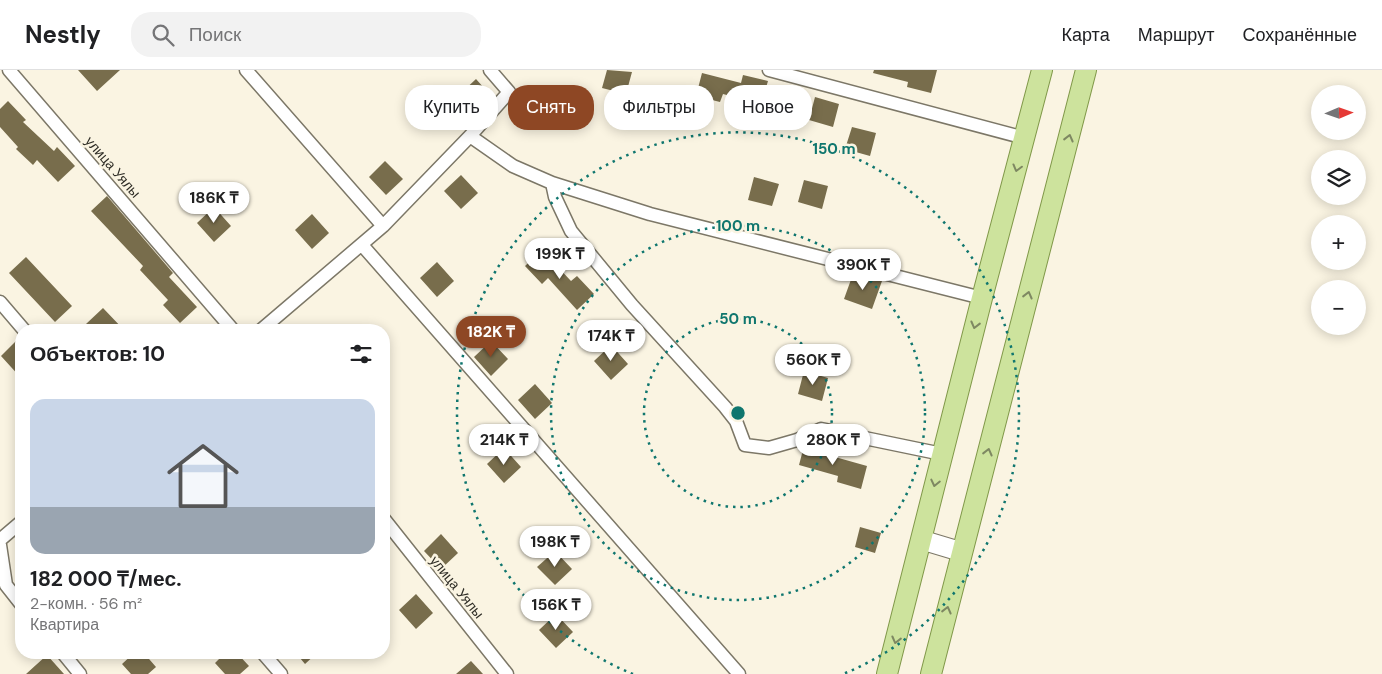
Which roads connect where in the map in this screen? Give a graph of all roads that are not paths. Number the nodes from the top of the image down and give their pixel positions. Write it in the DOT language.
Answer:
graph roads {
  1 [pos="9,70"];
  2 [pos="246,70"];
  3 [pos="490,70"];
  4 [pos="768,70"];
  5 [pos="1042,70"];
  6 [pos="1086,70"];
  7 [pos="470,136"];
  8 [pos="1025,138"];
  9 [pos="552,183"];
  10 [pos="382,226"];
  11 [pos="362,245"];
  12 [pos="982,298"];
  13 [pos="0,302"];
  14 [pos="19,324"];
  15 [pos="228,324"];
  16 [pos="268,324"];
  17 [pos="942,454"];
  18 [pos="15,527"];
  19 [pos="390,527"];
  20 [pos="0,540"];
  21 [pos="922,540"];
  22 [pos="0,546"];
  23 [pos="962,552"];
  24 [pos="15,596"];
  25 [pos="68,659"];
  26 [pos="268,659"];
  27 [pos="80,674"];
  28 [pos="281,674"];
  29 [pos="507,674"];
  30 [pos="739,674"];
  31 [pos="887,674"];
  32 [pos="931,674"];
  1 -- 15 [label="street, улица Уялы"];
  2 -- 10 [label="street"];
  3 -- 7 [label="street"];
  4 -- 8 [label="street"];
  5 -- 8 [label="main road"];
  23 -- 6 [label="main road, one-way"];
  7 -- 9 [label="street"];
  7 -- 10 [label="street"];
  8 -- 12 [label="main road, one-way"];
  9 -- 12 [label="street"];
  9 -- 17 [label="street"];
  10 -- 11 [label="street"];
  11 -- 16 [label="street"];
  11 -- 30 [label="street"];
  12 -- 17 [label="main road, one-way"];
  13 -- 14 [label="street"];
  17 -- 21 [label="main road, one-way"];
  18 -- 20 [label="street"];
  19 -- 29 [label="street, улица Уялы"];
  21 -- 23 [label="main road"];
  21 -- 31 [label="main road, one-way"];
  22 -- 24 [label="street"];
  32 -- 23 [label="main road, one-way"];
  25 -- 27 [label="street"];
  26 -- 28 [label="street"];
}
